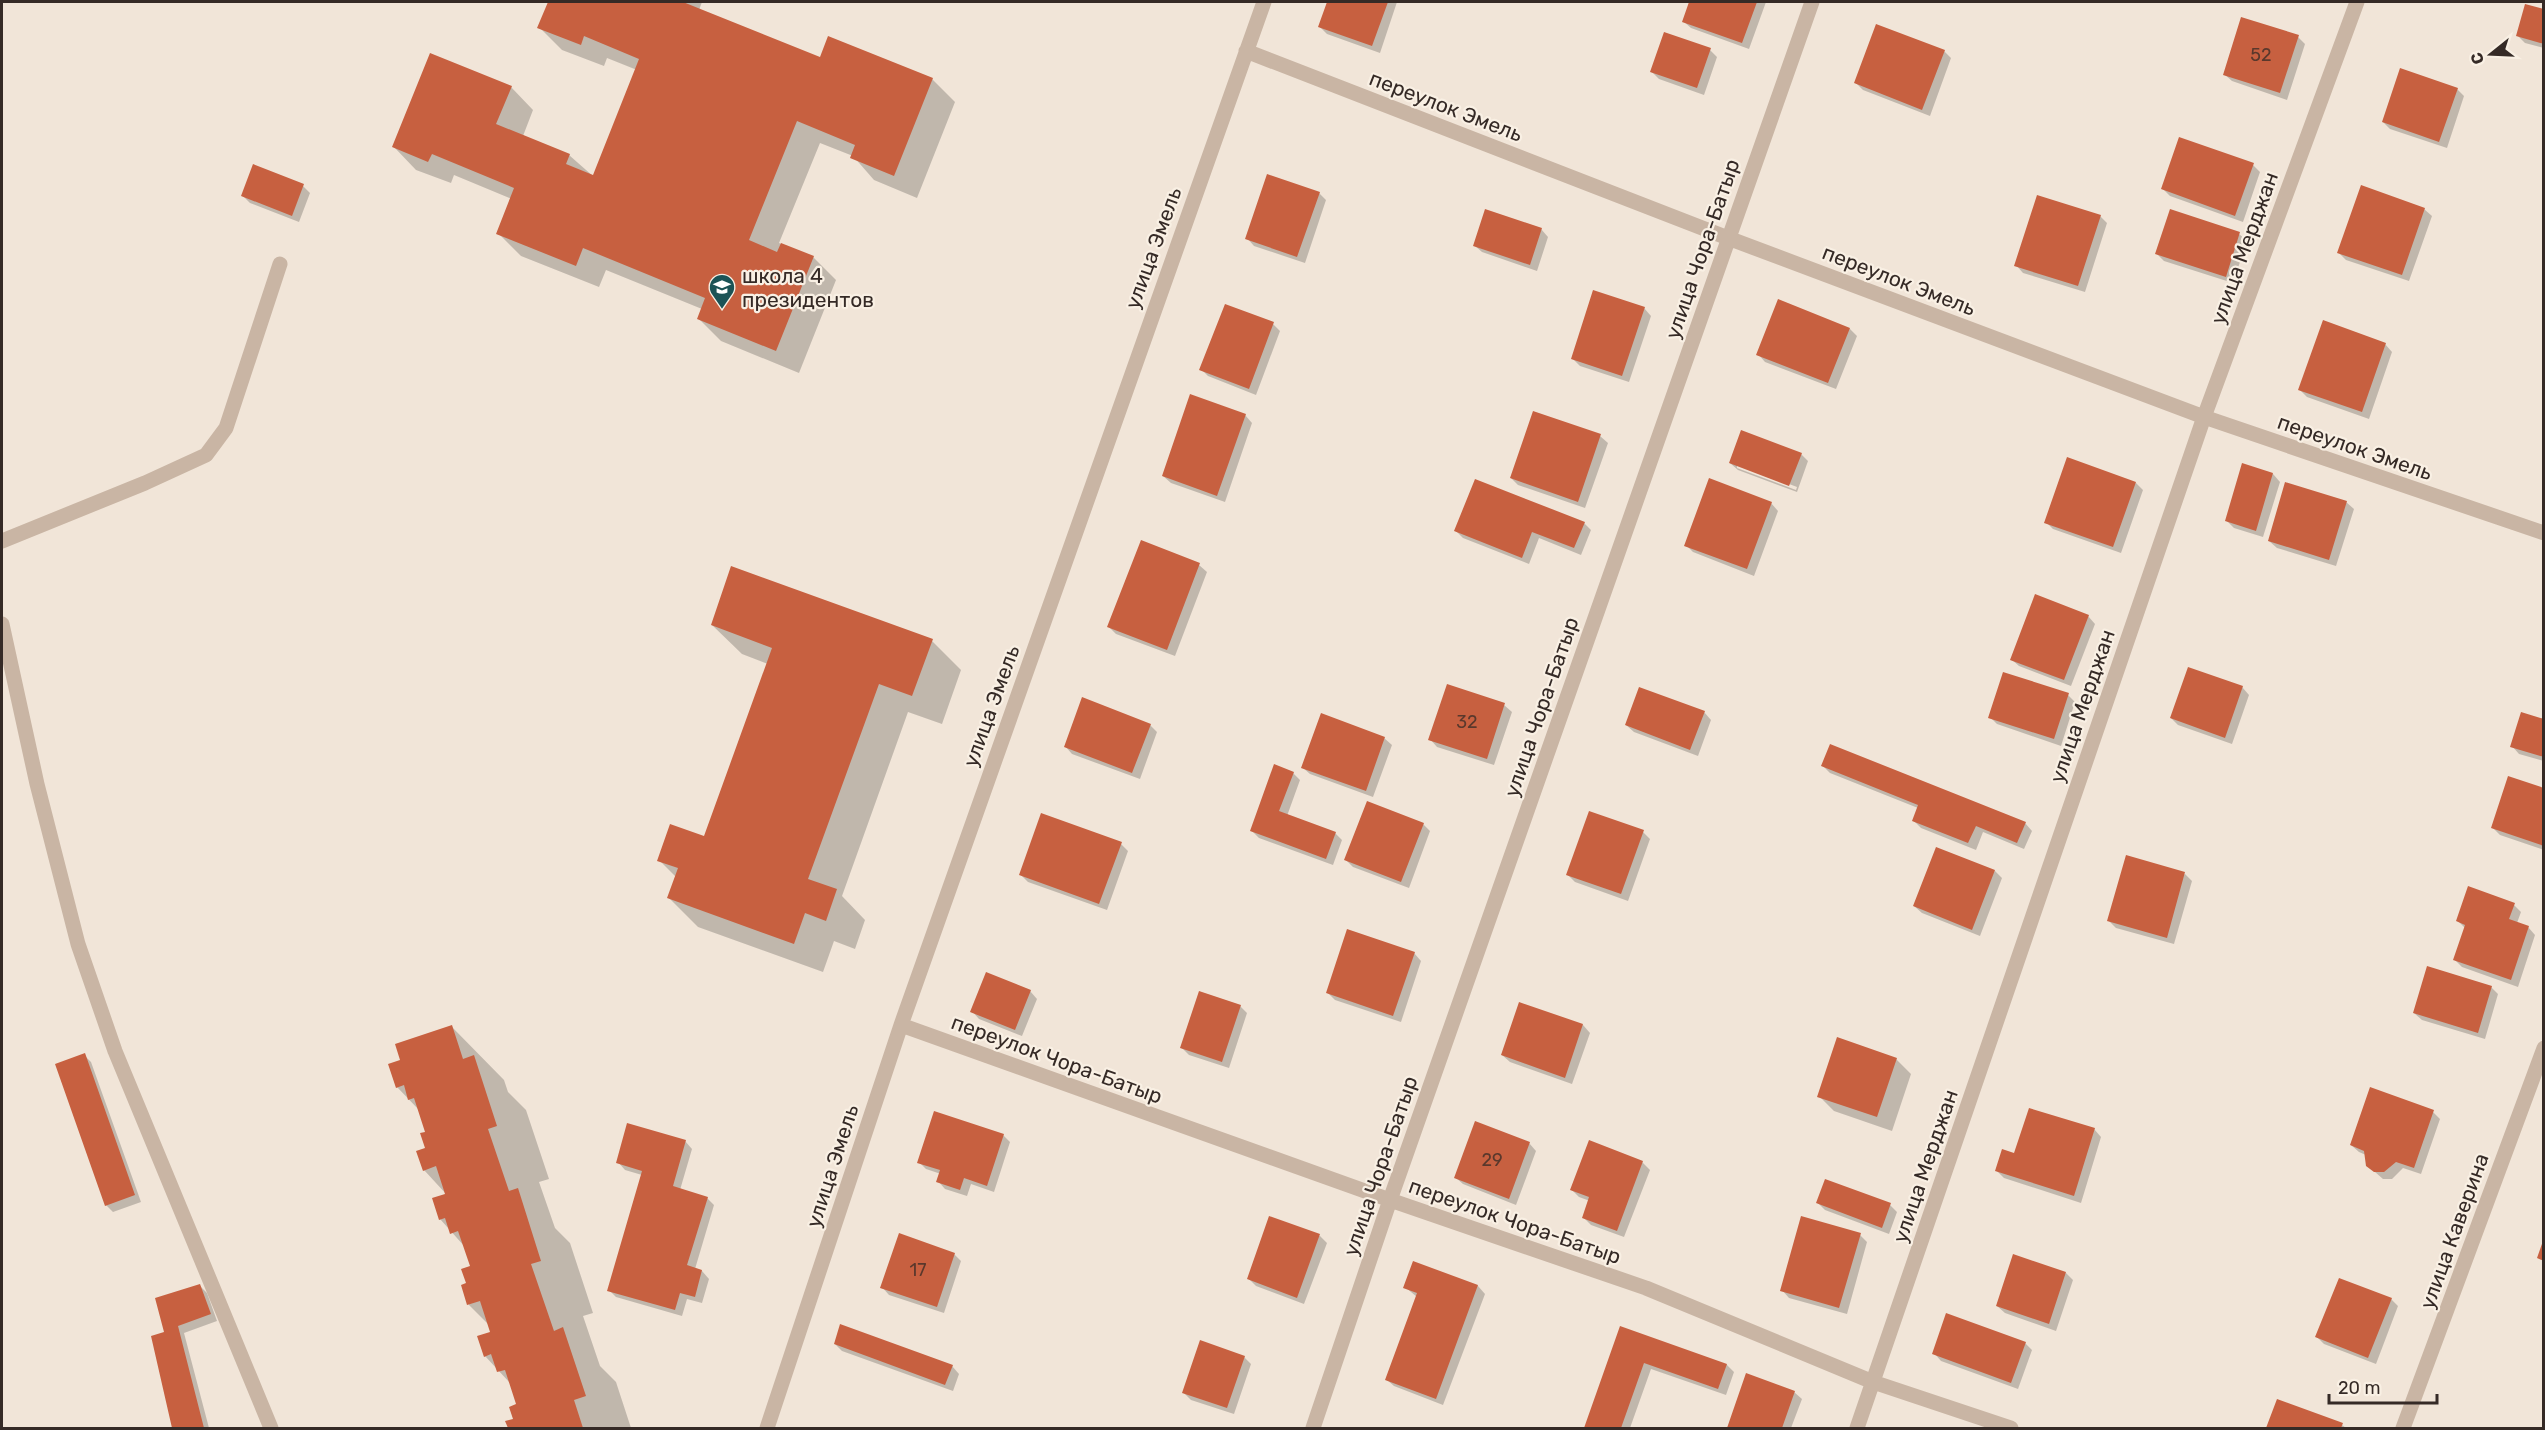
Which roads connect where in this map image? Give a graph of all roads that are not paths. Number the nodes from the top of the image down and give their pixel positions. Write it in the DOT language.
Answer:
graph roads {
  1 [pos="1264,2"];
  2 [pos="1812,2"];
  3 [pos="2357,2"];
  4 [pos="1246,51"];
  5 [pos="1728,238"];
  6 [pos="280,264"];
  7 [pos="2204,417"];
  8 [pos="2544,533"];
  9 [pos="2,541"];
  10 [pos="2,624"];
  11 [pos="901,1025"];
  12 [pos="2544,1048"];
  13 [pos="1390,1200"];
  14 [pos="1873,1382"];
  15 [pos="270,1428"];
  16 [pos="767,1428"];
  17 [pos="1313,1428"];
  18 [pos="1857,1428"];
  19 [pos="2011,1428"];
  20 [pos="2403,1428"];
  1 -- 4 [label="street, улица Эмель"];
  2 -- 5 [label="street, улица Чора-Батыр"];
  3 -- 7 [label="street, улица Мерджан"];
  4 -- 5 [label="street, переулок Эмель"];
  4 -- 11 [label="street, улица Эмель"];
  5 -- 7 [label="street, переулок Эмель"];
  5 -- 13 [label="street, улица Чора-Батыр"];
  6 -- 9 [label="street"];
  7 -- 8 [label="street, переулок Эмель"];
  7 -- 14 [label="street, улица Мерджан"];
  10 -- 15 [label="street"];
  11 -- 13 [label="street, переулок Чора-Батыр"];
  11 -- 16 [label="street, улица Эмель"];
  12 -- 20 [label="street, улица Каверина"];
  13 -- 14 [label="street, переулок Чора-Батыр"];
  13 -- 17 [label="street, улица Чора-Батыр"];
  14 -- 18 [label="street, улица Мерджан"];
  14 -- 19 [label="street, переулок Чора-Батыр"];
}
